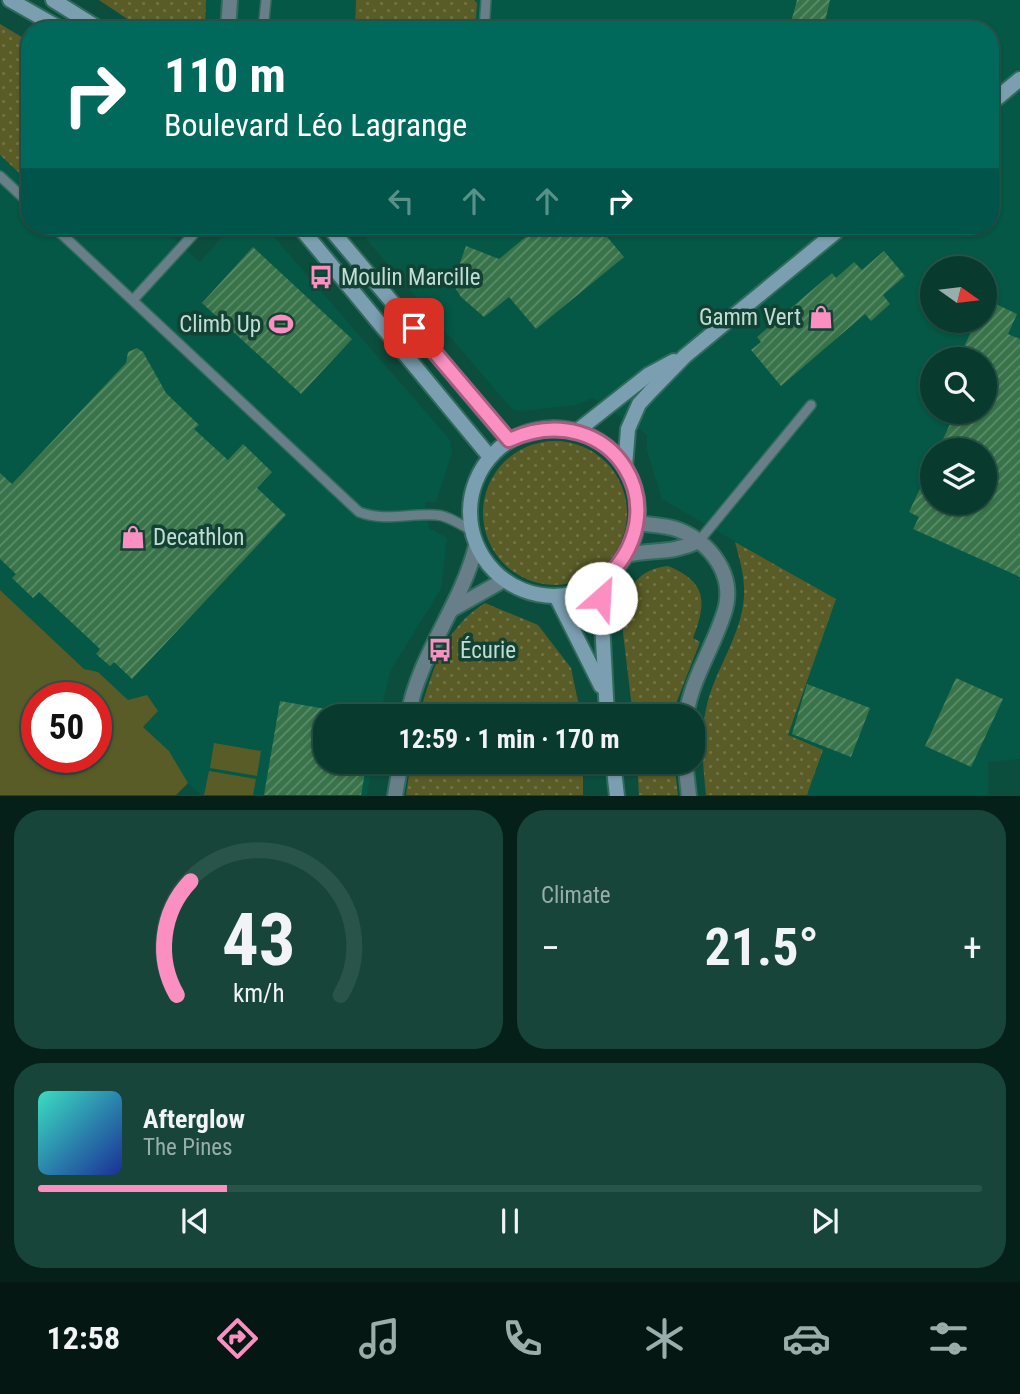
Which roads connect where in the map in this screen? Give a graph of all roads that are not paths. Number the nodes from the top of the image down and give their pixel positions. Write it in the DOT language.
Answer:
graph roads {
  1 [pos="10,0"];
  2 [pos="52,0"];
  3 [pos="230,0"];
  4 [pos="265,0"];
  5 [pos="486,0"];
  6 [pos="47,21"];
  7 [pos="86,21"];
  8 [pos="229,21"];
  9 [pos="264,21"];
  10 [pos="485,21"];
  11 [pos="1020,79"];
  12 [pos="999,96"];
  13 [pos="0,176"];
  14 [pos="21,196"];
  15 [pos="63,235"];
  16 [pos="193,235"];
  17 [pos="306,235"];
  18 [pos="336,235"];
  19 [pos="832,235"];
  20 [pos="132,300"];
  21 [pos="685,356"];
  22 [pos="811,405"];
  23 [pos="577,431"];
  24 [pos="509,440"];
  25 [pos="490,457"];
  26 [pos="625,467"];
  27 [pos="637,523"];
  28 [pos="471,530"];
  29 [pos="699,541"];
  30 [pos="476,546"];
  31 [pos="626,555"];
  32 [pos="504,580"];
  33 [pos="600,583"];
  34 [pos="556,596"];
  35 [pos="450,611"];
  36 [pos="604,691"];
  37 [pos="410,704"];
  38 [pos="606,704"];
  39 [pos="688,704"];
  40 [pos="399,774"];
  41 [pos="614,774"];
  42 [pos="686,774"];
  43 [pos="395,796"];
  44 [pos="617,796"];
  45 [pos="689,796"];
  1 -- 6 [label="main road"];
  2 -- 7 [label="main road"];
  3 -- 8 [label="street"];
  4 -- 9 [label="lane"];
  5 -- 10 [label="lane"];
  11 -- 12 [label="main road"];
  13 -- 14 [label="lane"];
  15 -- 20 [label="lane"];
  16 -- 20 [label="lane"];
  17 -- 25 [label="main road"];
  18 -- 24 [label="main road"];
  19 -- 21 [label="main road"];
  20 -- 28 [label="lane"];
  21 -- 23 [label="main road"];
  21 -- 26 [label="main road"];
  22 -- 29 [label="lane"];
  23 -- 24 [label="main road"];
  23 -- 26 [label="main road"];
  24 -- 25 [label="main road"];
  25 -- 28 [label="main road"];
  26 -- 27 [label="main road"];
  27 -- 29 [label="street"];
  27 -- 31 [label="main road"];
  28 -- 30 [label="main road"];
  29 -- 31 [label="street"];
  29 -- 39 [label="street"];
  30 -- 32 [label="main road"];
  30 -- 35 [label="street"];
  31 -- 33 [label="main road"];
  32 -- 34 [label="main road"];
  32 -- 35 [label="street"];
  33 -- 34 [label="main road"];
  33 -- 36 [label="main road"];
  34 -- 36 [label="main road"];
  35 -- 37 [label="street"];
  36 -- 38 [label="main road"];
  40 -- 43 [label="street"];
  41 -- 44 [label="main road"];
  42 -- 45 [label="street"];
}
